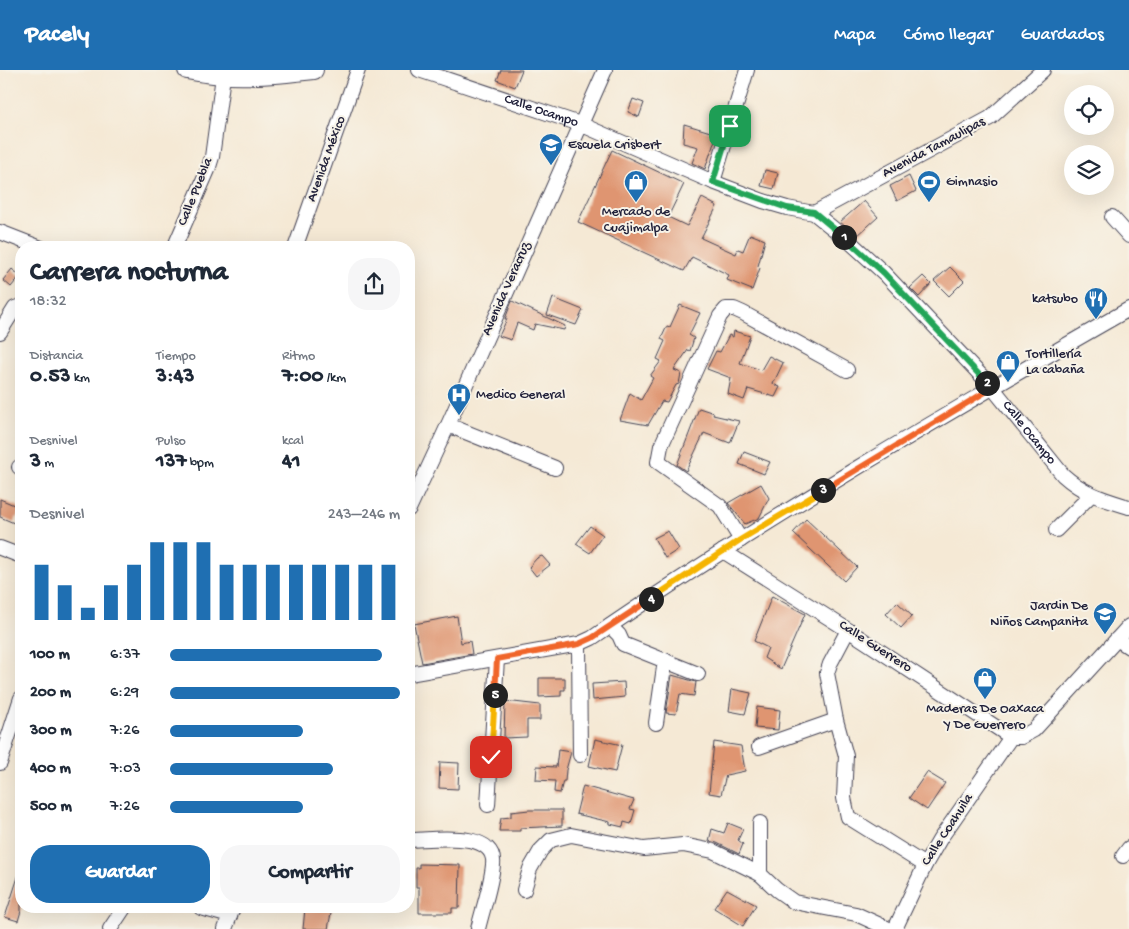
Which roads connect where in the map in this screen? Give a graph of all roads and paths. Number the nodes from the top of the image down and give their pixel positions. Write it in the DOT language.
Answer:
graph roads {
  1 [pos="187,70"];
  2 [pos="314,70"];
  3 [pos="358,70"];
  4 [pos="419,70"];
  5 [pos="605,70"];
  6 [pos="747,70"];
  7 [pos="1043,70"];
  8 [pos="223,76"];
  9 [pos="580,124"];
  10 [pos="713,182"];
  11 [pos="814,212"];
  12 [pos="1112,217"];
  13 [pos="0,232"];
  14 [pos="1129,236"];
  15 [pos="23,241"];
  16 [pos="177,241"];
  17 [pos="297,241"];
  18 [pos="15,308"];
  19 [pos="1129,309"];
  20 [pos="0,332"];
  21 [pos="847,370"];
  22 [pos="992,388"];
  23 [pos="448,425"];
  24 [pos="555,468"];
  25 [pos="415,495"];
  26 [pos="1091,495"];
  27 [pos="1129,507"];
  28 [pos="1056,530"];
  29 [pos="740,540"];
  30 [pos="0,548"];
  31 [pos="723,551"];
  32 [pos="15,554"];
  33 [pos="610,626"];
  34 [pos="1129,626"];
  35 [pos="848,630"];
  36 [pos="1117,639"];
  37 [pos="579,644"];
  38 [pos="1129,647"];
  39 [pos="497,659"];
  40 [pos="665,660"];
  41 [pos="415,673"];
  42 [pos="698,674"];
  43 [pos="15,717"];
  44 [pos="836,720"];
  45 [pos="656,723"];
  46 [pos="1011,737"];
  47 [pos="758,747"];
  48 [pos="580,755"];
  49 [pos="0,763"];
  50 [pos="488,804"];
  51 [pos="760,823"];
  52 [pos="415,840"];
  53 [pos="925,865"];
  54 [pos="760,874"];
  55 [pos="524,890"];
  56 [pos="121,913"];
  57 [pos="232,913"];
  58 [pos="110,929"];
  59 [pos="225,929"];
  60 [pos="478,929"];
  61 [pos="889,929"];
  62 [pos="895,929"];
  1 -- 8 [label="main road"];
  2 -- 8 [label="main road"];
  3 -- 17 [label="street, Avenida México"];
  4 -- 9 [label="street, Calle Ocampo"];
  5 -- 9 [label="street, Avenida Veracruz"];
  6 -- 10 [label="street"];
  7 -- 11 [label="street, Avenida Tamaulipas"];
  8 -- 16 [label="street, Calle Puebla"];
  9 -- 10 [label="street, Calle Ocampo"];
  9 -- 23 [label="street, Avenida Veracruz"];
  10 -- 11 [label="street, Calle Ocampo"];
  11 -- 22 [label="street, Calle Ocampo"];
  12 -- 14 [label="street"];
  13 -- 15 [label="street"];
  18 -- 20 [label="street"];
  19 -- 22 [label="street"];
  21 -- 29 [label="street"];
  22 -- 26 [label="street, Calle Ocampo"];
  22 -- 29 [label="street"];
  23 -- 24 [label="street"];
  23 -- 25 [label="street, Avenida Veracruz"];
  26 -- 27 [label="street, Calle Ocampo"];
  26 -- 28 [label="street"];
  29 -- 31 [label="street"];
  30 -- 32 [label="street"];
  31 -- 33 [label="street"];
  31 -- 35 [label="street, Calle Guerrero"];
  33 -- 37 [label="street"];
  33 -- 40 [label="street"];
  34 -- 36 [label="street"];
  35 -- 44 [label="street"];
  35 -- 46 [label="street, Calle Guerrero"];
  36 -- 38 [label="street"];
  36 -- 46 [label="street"];
  37 -- 39 [label="street"];
  37 -- 48 [label="street"];
  39 -- 41 [label="street"];
  39 -- 50 [label="street"];
  40 -- 42 [label="street"];
  40 -- 45 [label="street"];
  43 -- 49 [label="street"];
  44 -- 47 [label="street"];
  44 -- 53 [label="street"];
  46 -- 53 [label="street, Calle Coahuila"];
  51 -- 54 [label="street"];
  52 -- 60 [label="street"];
  53 -- 62 [label="street, Calle Coahuila"];
  54 -- 55 [label="street"];
  54 -- 61 [label="street"];
  56 -- 58 [label="street"];
  57 -- 59 [label="street"];
}
